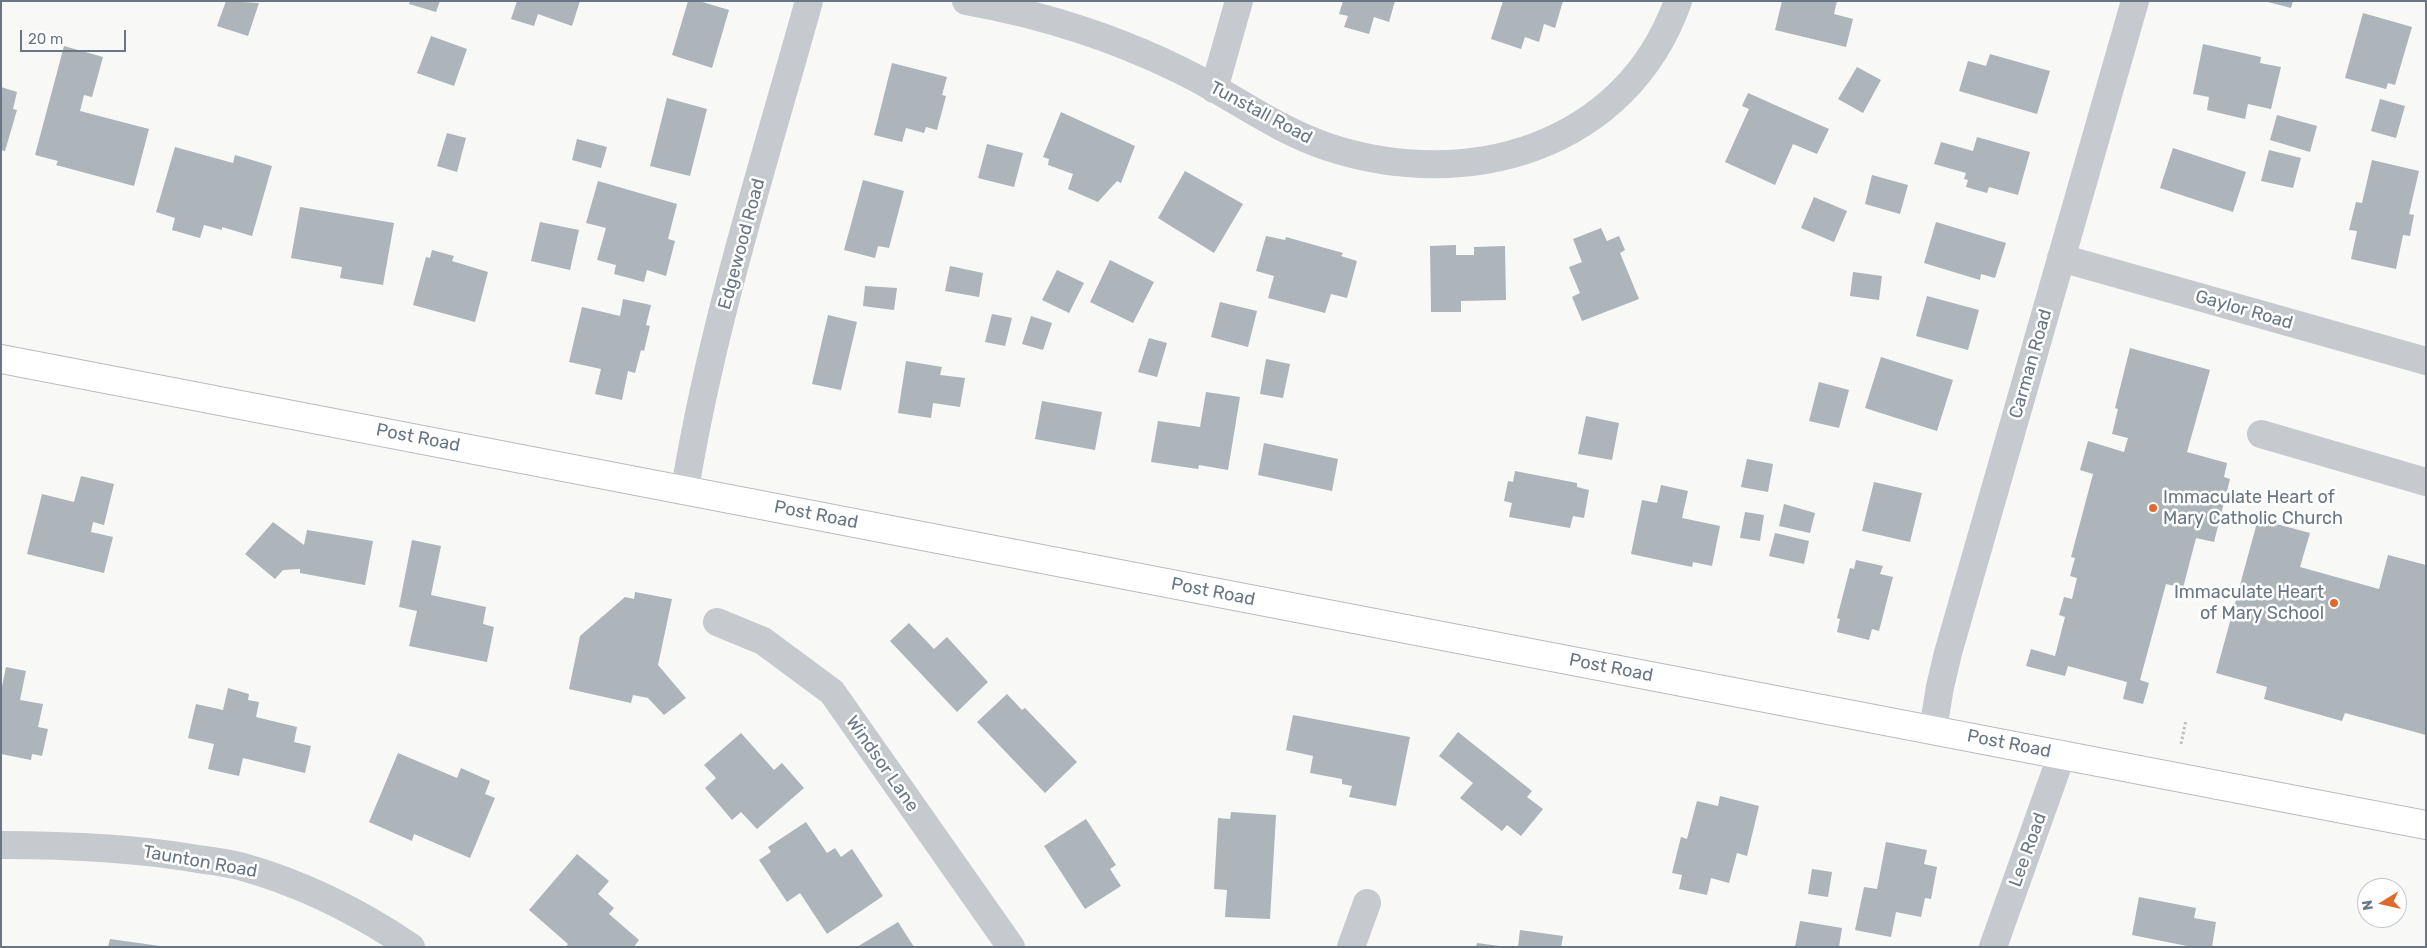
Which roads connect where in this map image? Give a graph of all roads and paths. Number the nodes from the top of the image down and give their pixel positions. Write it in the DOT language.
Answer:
graph roads {
  1 [pos="809,1"];
  2 [pos="966,1"];
  3 [pos="1239,1"];
  4 [pos="1678,1"];
  5 [pos="2135,1"];
  6 [pos="1214,88"];
  7 [pos="2062,258"];
  8 [pos="1,358"];
  9 [pos="2426,362"];
  10 [pos="2261,434"];
  11 [pos="2426,482"];
  12 [pos="685,490"];
  13 [pos="716,622"];
  14 [pos="1934,729"];
  15 [pos="2062,754"];
  16 [pos="2426,825"];
  17 [pos="1,846"];
  18 [pos="1367,903"];
  19 [pos="411,947"];
  20 [pos="1011,947"];
  21 [pos="1351,947"];
  22 [pos="1993,947"];
  1 -- 12 [label="street, Edgewood Road"];
  2 -- 6 [label="street, Tunstall Road"];
  3 -- 6 [label="street"];
  4 -- 6 [label="street, Tunstall Road"];
  5 -- 7 [label="street, Carman Road"];
  7 -- 9 [label="street, Gaylor Road"];
  7 -- 14 [label="street, Carman Road"];
  8 -- 12 [label="main road, Post Road"];
  10 -- 11 [label="street"];
  12 -- 14 [label="main road, Post Road"];
  13 -- 20 [label="street, Windsor Lane"];
  14 -- 15 [label="main road, Post Road"];
  15 -- 16 [label="main road, Post Road"];
  15 -- 22 [label="street, Lee Road"];
  17 -- 19 [label="street, Taunton Road"];
  18 -- 21 [label="street"];
}
